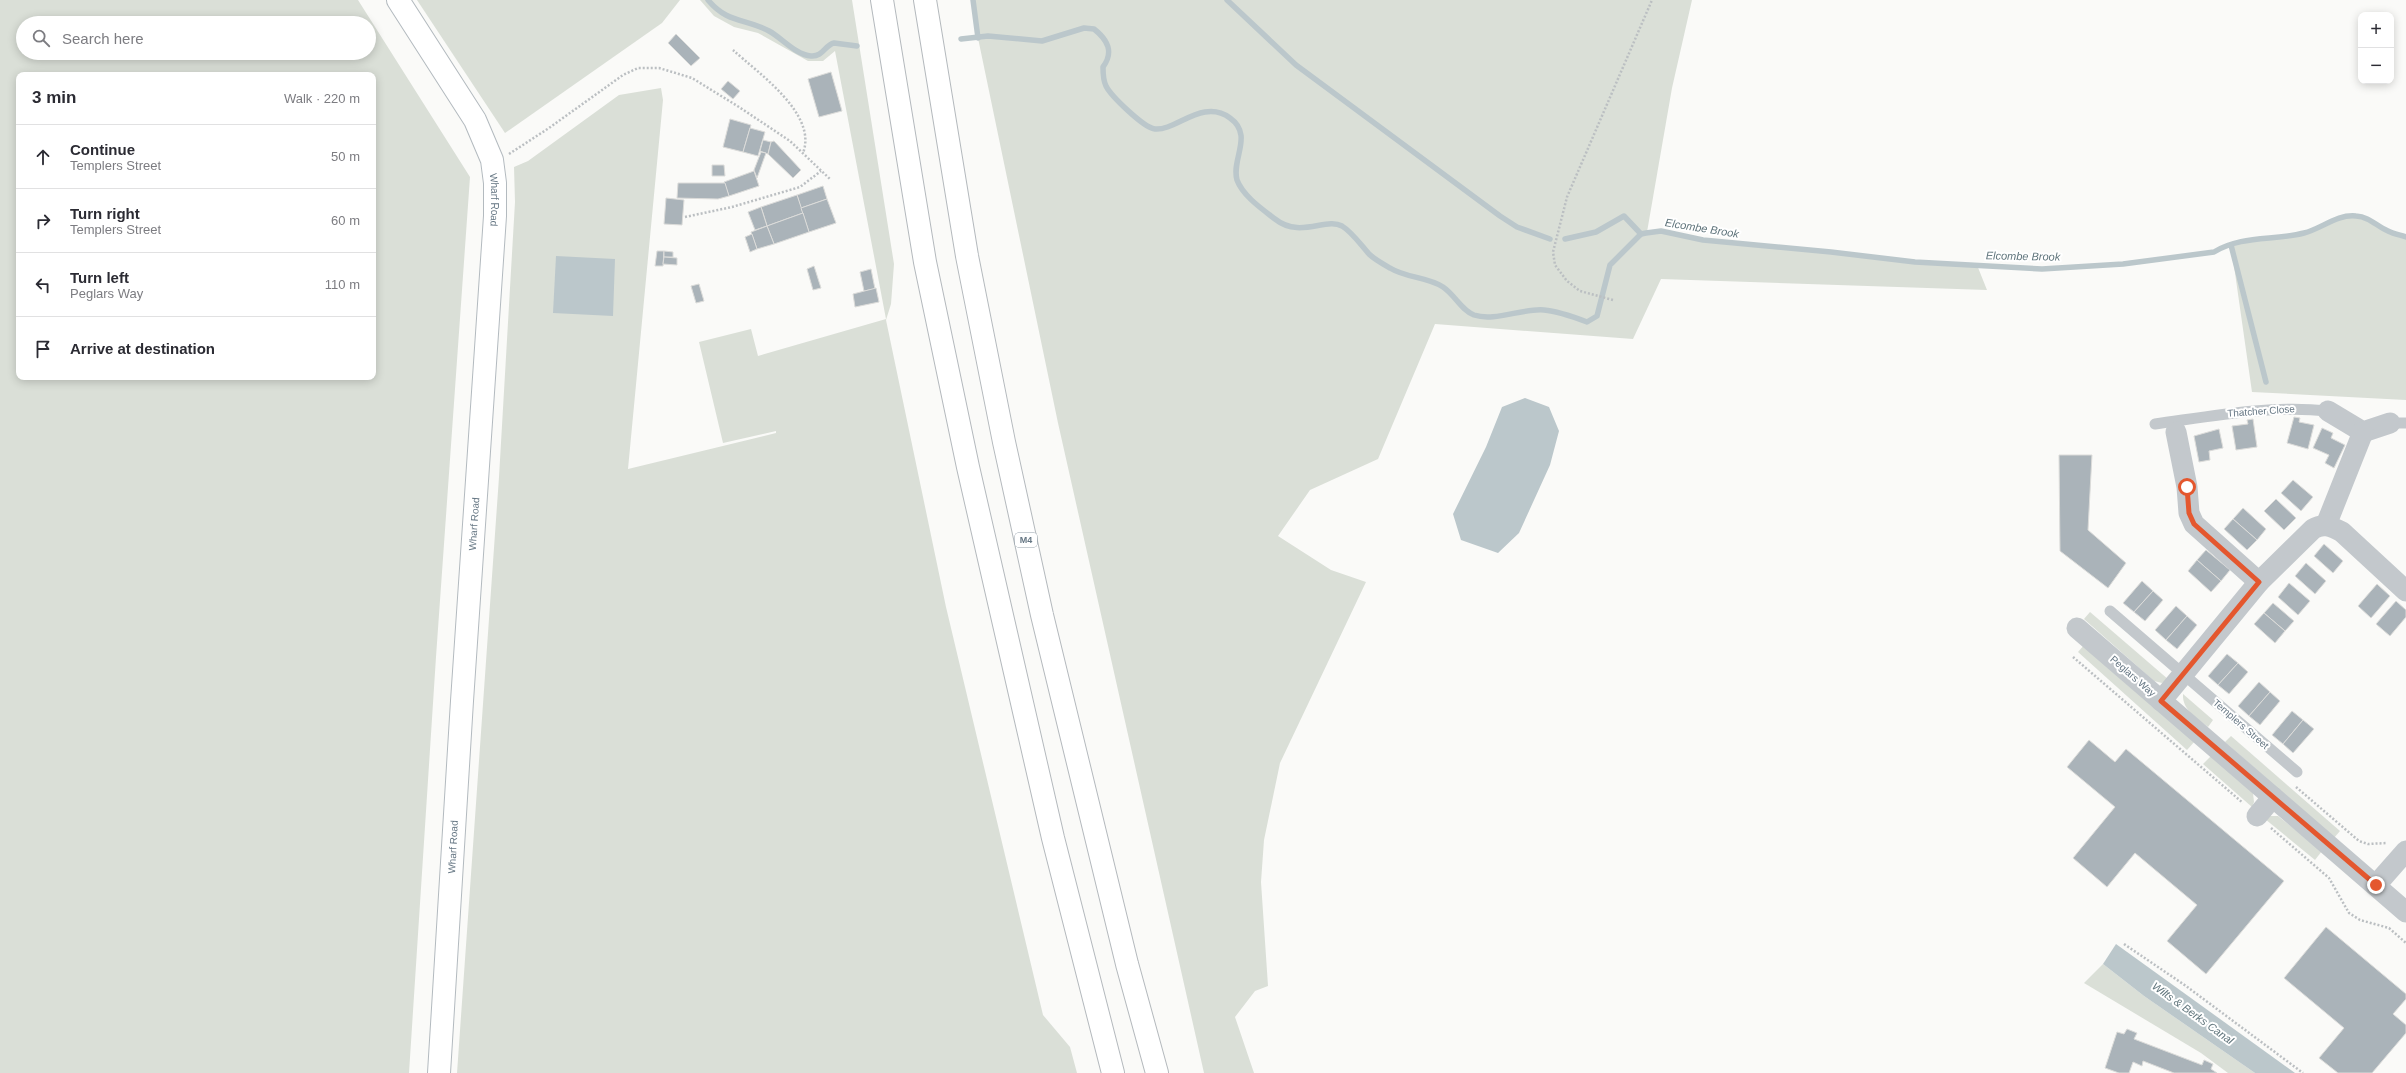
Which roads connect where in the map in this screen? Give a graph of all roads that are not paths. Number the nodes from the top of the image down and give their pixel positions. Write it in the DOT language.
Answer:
graph roads {
  1 [pos="398,0"];
  2 [pos="882,0"];
  3 [pos="925,0"];
  4 [pos="2328,411"];
  5 [pos="2398,423"];
  6 [pos="2155,424"];
  7 [pos="2176,432"];
  8 [pos="2363,432"];
  9 [pos="2326,525"];
  10 [pos="2259,582"];
  11 [pos="2406,591"];
  12 [pos="2110,611"];
  13 [pos="2077,628"];
  14 [pos="2184,675"];
  15 [pos="2161,701"];
  16 [pos="2297,772"];
  17 [pos="2272,797"];
  18 [pos="2257,816"];
  19 [pos="2398,846"];
  20 [pos="2376,885"];
  21 [pos="2406,912"];
  22 [pos="439,1073"];
  23 [pos="1113,1073"];
  24 [pos="1157,1073"];
  1 -- 22 [label="main road, Wharf Road"];
  2 -- 23 [label="main road"];
  3 -- 24 [label="main road, M4"];
  4 -- 6 [label="lane, Thatcher Close"];
  4 -- 8 [label="street, Thatcher Close"];
  5 -- 8 [label="street"];
  7 -- 10 [label="street"];
  8 -- 9 [label="street"];
  9 -- 10 [label="street"];
  9 -- 11 [label="street"];
  10 -- 14 [label="street"];
  12 -- 14 [label="lane, Templers Street"];
  13 -- 15 [label="street, Peglars Way"];
  14 -- 15 [label="street"];
  14 -- 16 [label="lane, Templers Street"];
  15 -- 17 [label="street, Peglars Way"];
  17 -- 18 [label="street"];
  17 -- 20 [label="street, Peglars Way"];
  19 -- 20 [label="street"];
  20 -- 21 [label="street, Peglars Way"];
}
